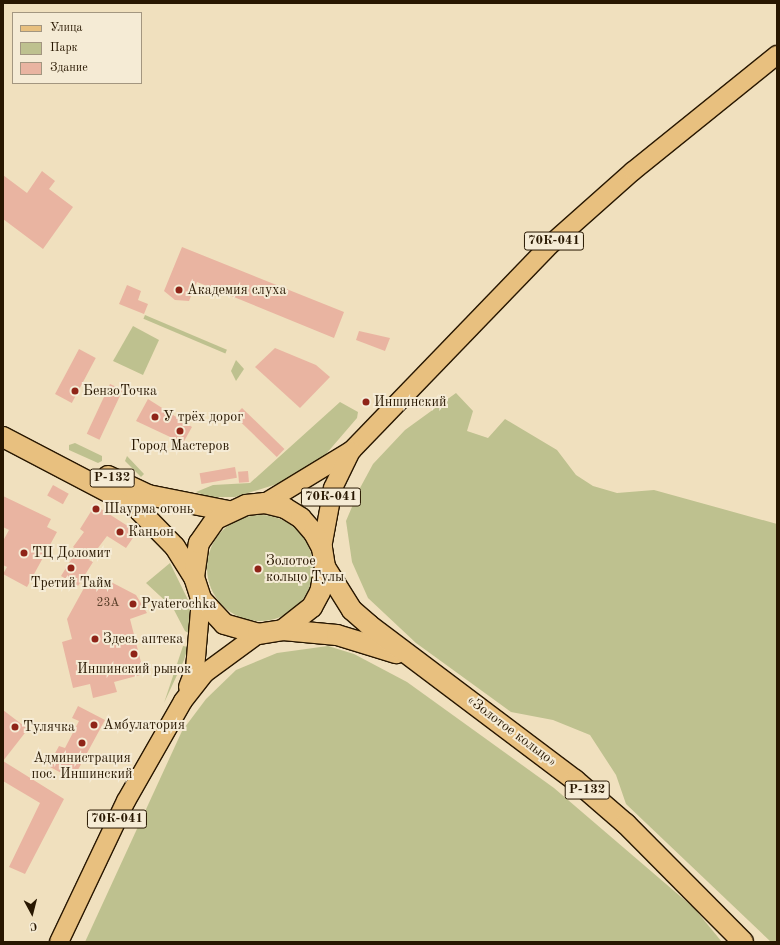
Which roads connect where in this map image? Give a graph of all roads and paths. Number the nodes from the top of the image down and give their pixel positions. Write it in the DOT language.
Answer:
graph roads {
  1 [pos="777,55"];
  2 [pos="3,425"];
  3 [pos="3,437"];
  4 [pos="352,450"];
  5 [pos="265,503"];
  6 [pos="228,511"];
  7 [pos="323,557"];
  8 [pos="194,577"];
  9 [pos="201,599"];
  10 [pos="283,630"];
  11 [pos="258,634"];
  12 [pos="413,660"];
  13 [pos="183,701"];
  14 [pos="59,942"];
  15 [pos="743,942"];
  1 -- 4 [label="main road, 70К-041"];
  2 -- 6 [label="highway, «Золотое кольцо» / Р-132"];
  3 -- 8 [label="highway, «Золотое кольцо» / Р-132"];
  4 -- 5 [label="main road, 70К-041"];
  4 -- 7 [label="main road, 70К-041"];
  5 -- 6 [label="highway, «Золотое кольцо» / Р-132"];
  5 -- 7 [label="highway, «Золотое кольцо» / Р-132"];
  6 -- 8 [label="highway, Р-132"];
  7 -- 10 [label="highway, «Золотое кольцо» / Р-132"];
  7 -- 12 [label="highway, «Золотое кольцо» / Р-132"];
  8 -- 9 [label="highway, «Золотое кольцо» / Р-132"];
  9 -- 11 [label="highway, «Золотое кольцо» / Р-132"];
  9 -- 13 [label="main road, 70К-041"];
  10 -- 11 [label="highway, «Золотое кольцо» / Р-132"];
  10 -- 12 [label="highway, «Золотое кольцо» / Р-132"];
  11 -- 13 [label="main road, 70К-041"];
  12 -- 15 [label="highway, «Золотое кольцо» / Р-132"];
  13 -- 14 [label="main road, 70К-041"];
}
